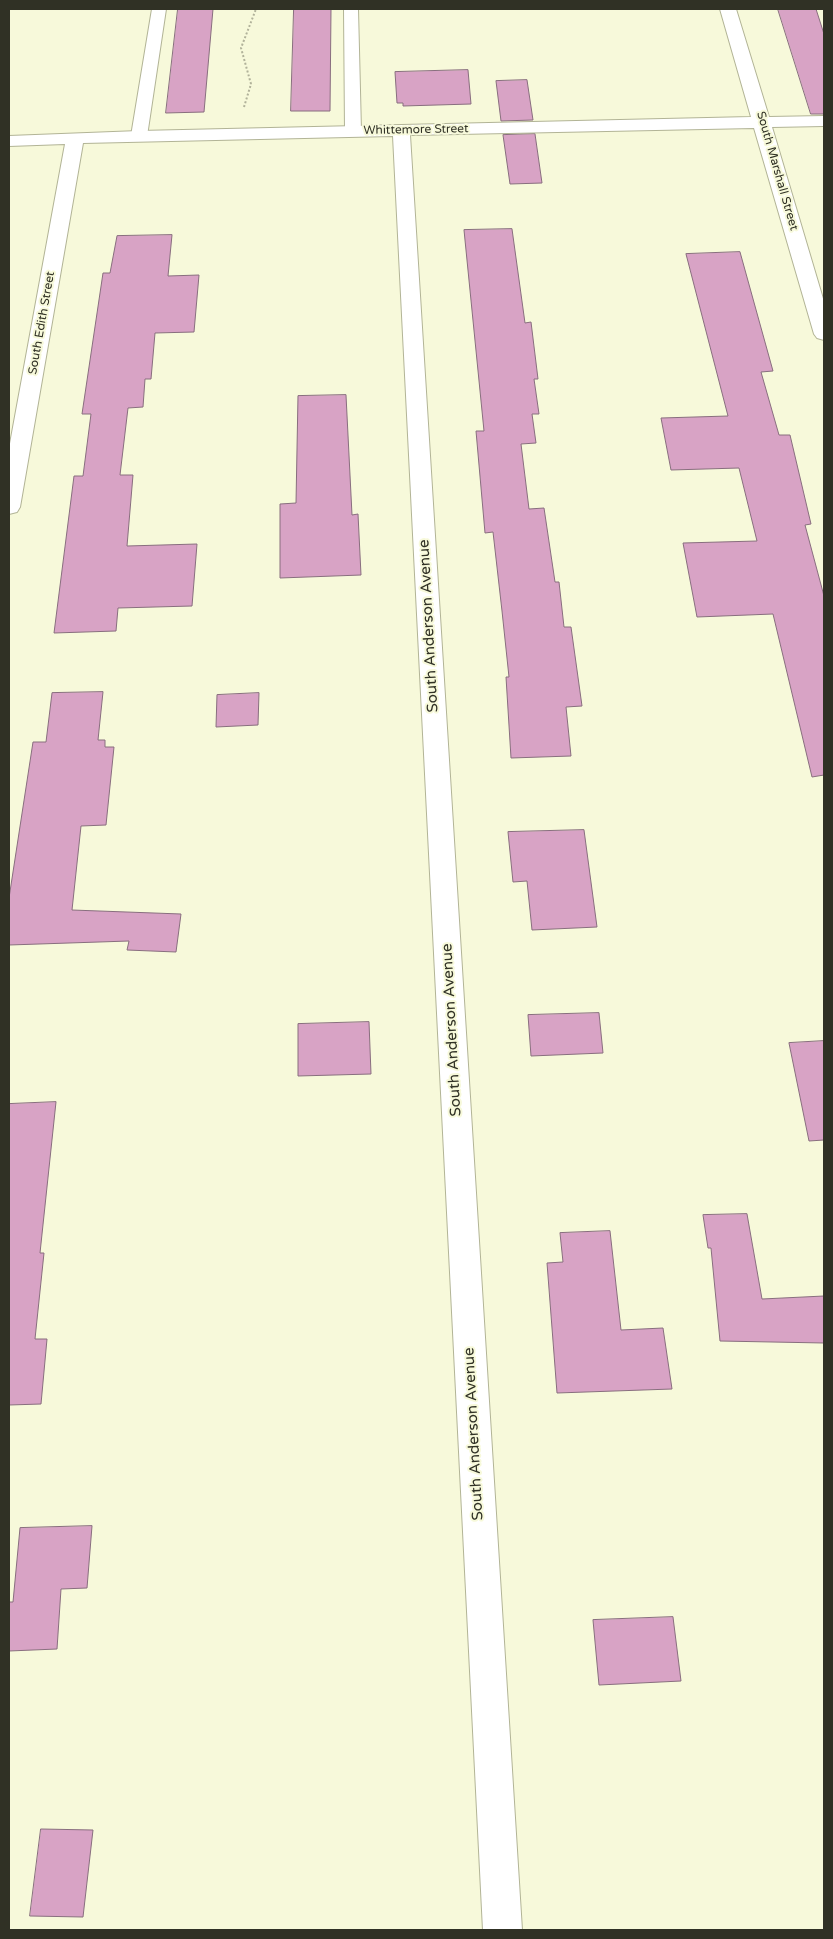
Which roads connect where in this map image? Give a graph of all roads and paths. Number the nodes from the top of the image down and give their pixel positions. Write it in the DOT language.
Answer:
graph roads {
  1 [pos="159,9"];
  2 [pos="256,9"];
  3 [pos="351,9"];
  4 [pos="728,9"];
  5 [pos="243,111"];
  6 [pos="824,121"];
  7 [pos="762,122"];
  8 [pos="401,130"];
  9 [pos="353,131"];
  10 [pos="139,136"];
  11 [pos="75,138"];
  12 [pos="9,141"];
  13 [pos="824,334"];
  14 [pos="9,507"];
  15 [pos="502,1930"];
  1 -- 10 [label="lane"];
  2 -- 5 [label="path"];
  3 -- 9 [label="lane"];
  4 -- 7 [label="street, South Marshall Street"];
  6 -- 7 [label="street, Whittemore Street"];
  7 -- 8 [label="street, Whittemore Street"];
  7 -- 13 [label="street, South Marshall Street"];
  8 -- 9 [label="street, Whittemore Street"];
  8 -- 15 [label="street, South Anderson Avenue"];
  9 -- 10 [label="street, Whittemore Street"];
  10 -- 11 [label="street, Whittemore Street"];
  11 -- 12 [label="street, Whittemore Street"];
  11 -- 14 [label="street, South Edith Street"];
}
